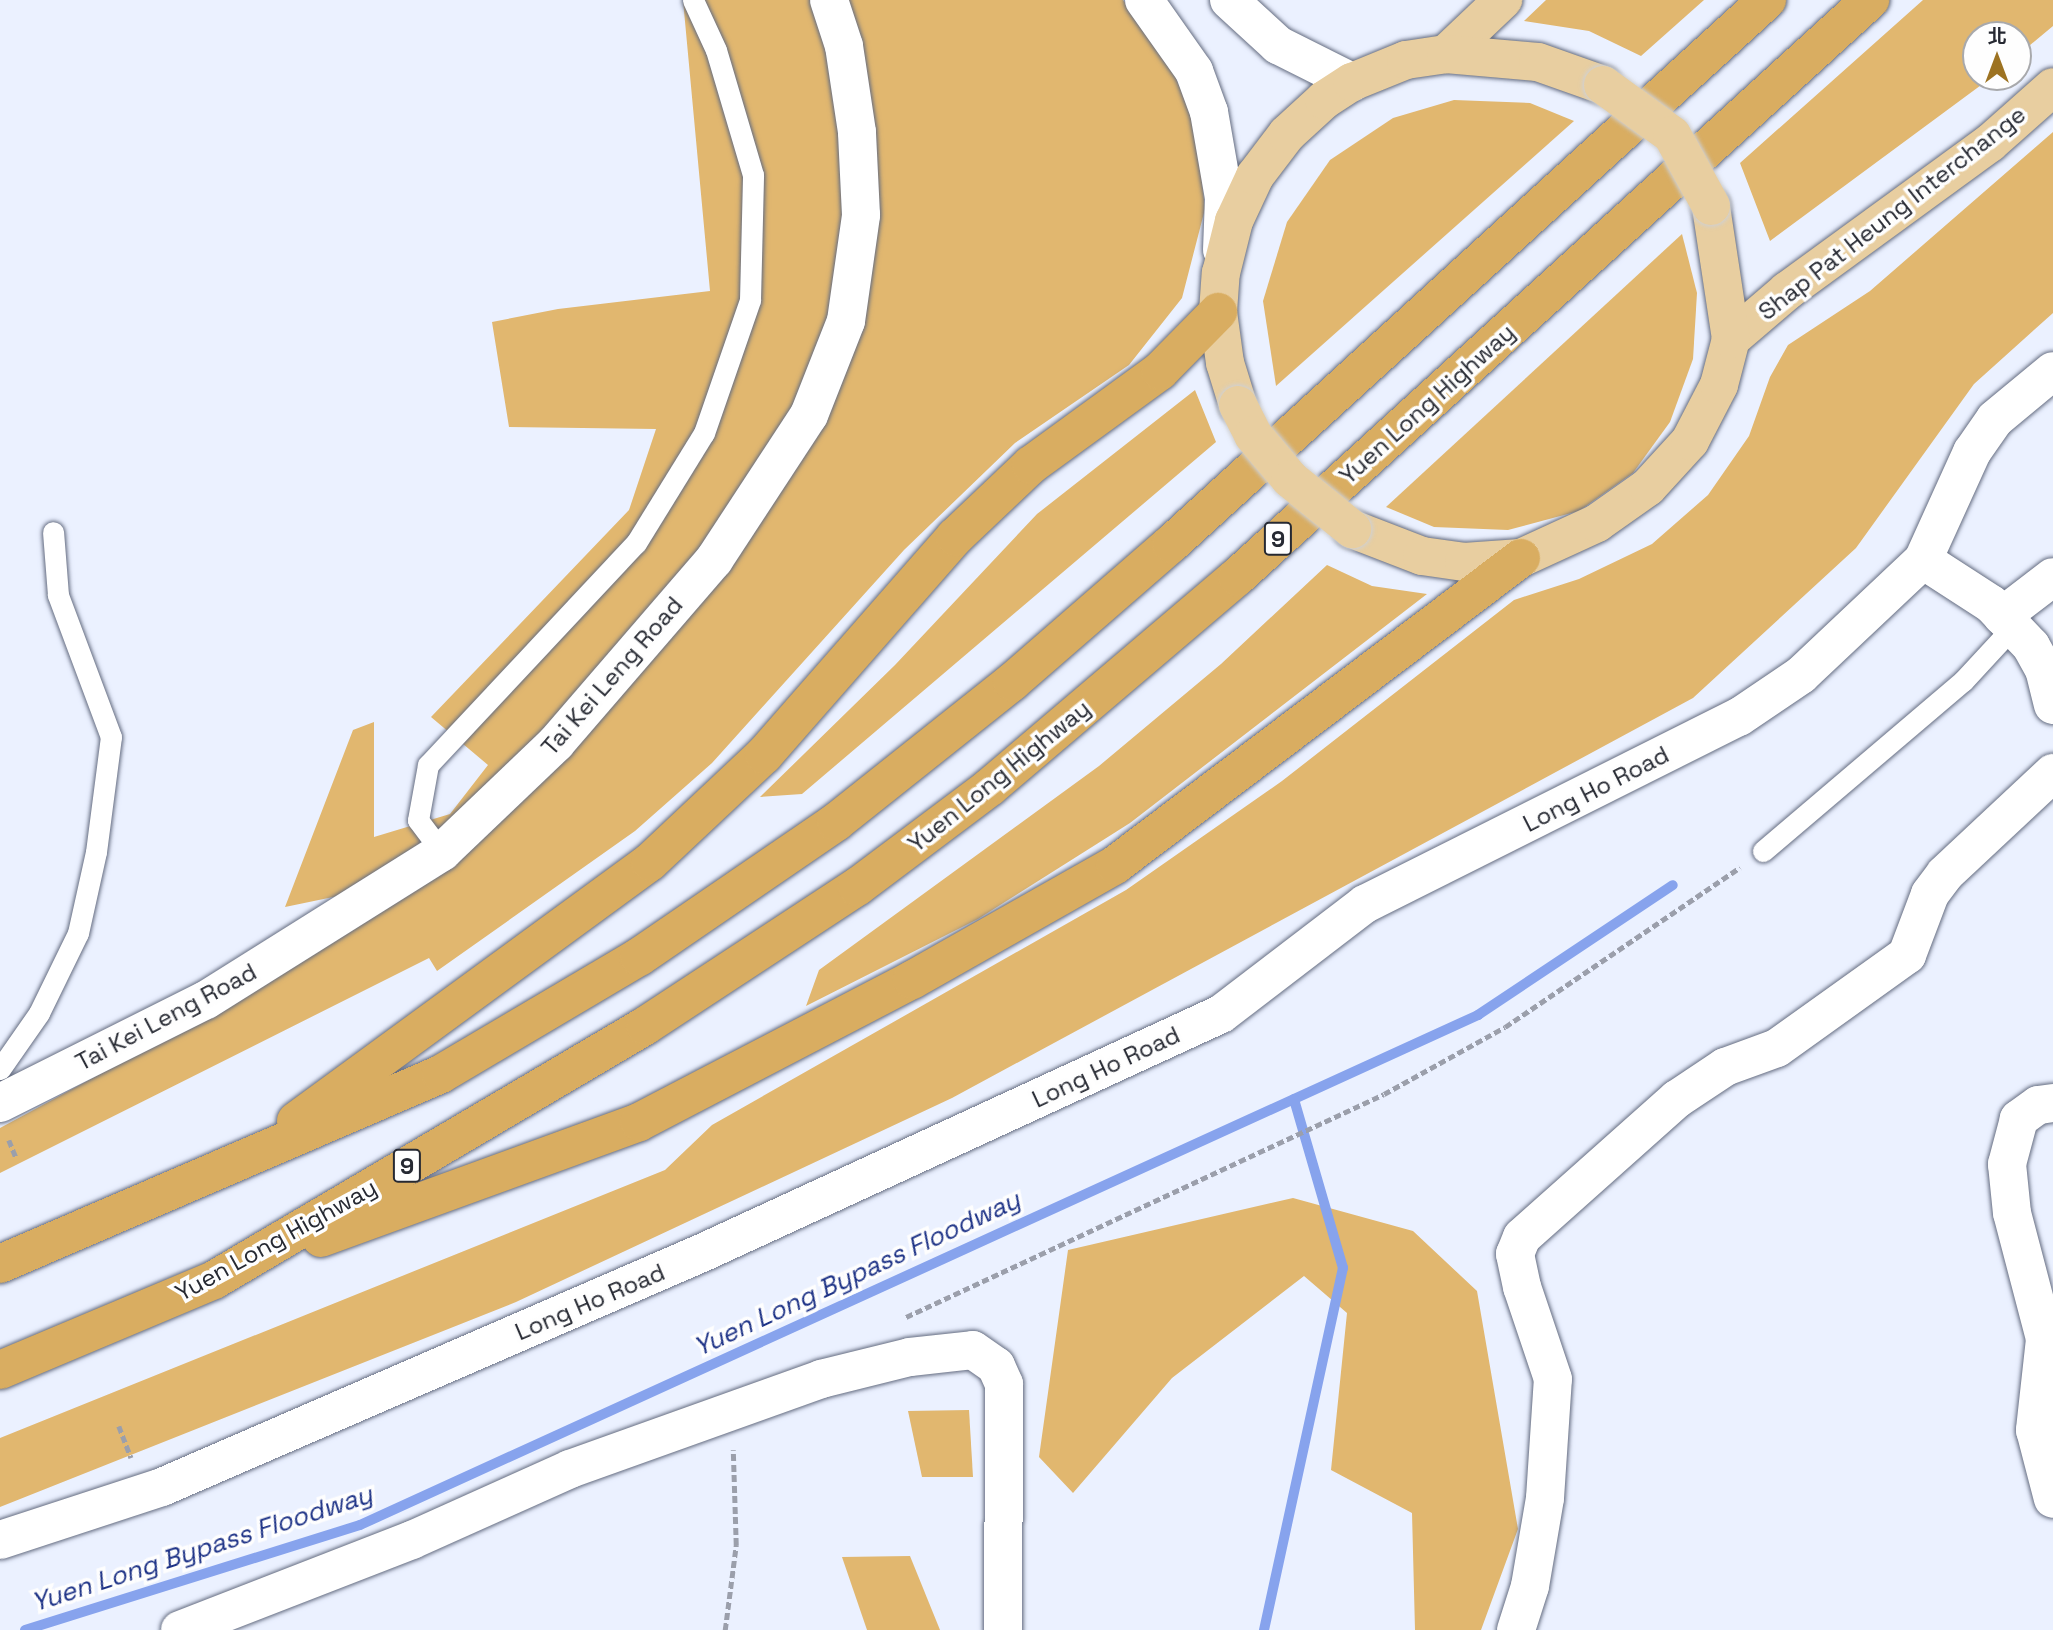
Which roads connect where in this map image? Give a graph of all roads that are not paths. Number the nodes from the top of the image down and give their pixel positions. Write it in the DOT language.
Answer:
graph roads {
  1 [pos="693,0"];
  2 [pos="829,0"];
  3 [pos="1144,0"];
  4 [pos="1228,0"];
  5 [pos="1503,0"];
  6 [pos="1767,0"];
  7 [pos="1870,0"];
  8 [pos="1446,54"];
  9 [pos="1353,82"];
  10 [pos="2053,87"];
  11 [pos="1221,273"];
  12 [pos="1218,312"];
  13 [pos="1731,338"];
  14 [pos="2053,371"];
  15 [pos="53,532"];
  16 [pos="1521,558"];
  17 [pos="1923,560"];
  18 [pos="2053,577"];
  19 [pos="2008,622"];
  20 [pos="2053,705"];
  21 [pos="2053,773"];
  22 [pos="1763,851"];
  23 [pos="442,852"];
  24 [pos="0,1069"];
  25 [pos="0,1103"];
  26 [pos="2053,1103"];
  27 [pos="253,1153"];
  28 [pos="0,1264"];
  29 [pos="214,1280"];
  30 [pos="0,1370"];
  31 [pos="2053,1499"];
  32 [pos="0,1540"];
  33 [pos="180,1630"];
  34 [pos="1003,1630"];
  35 [pos="1516,1630"];
  1 -- 23 [label="lane"];
  2 -- 23 [label="street, Tai Kei Leng Road"];
  3 -- 11 [label="street, Shap Pat Heung Interchange"];
  4 -- 9 [label="street"];
  5 -- 8 [label="main road"];
  6 -- 27 [label="highway"];
  7 -- 29 [label="highway, Yuen Long Highway / 9"];
  8 -- 9 [label="main road, Shap Pat Heung Interchange"];
  8 -- 13 [label="main road, Shap Pat Heung Interchange, bridge"];
  9 -- 11 [label="main road, Shap Pat Heung Interchange"];
  10 -- 13 [label="main road, Shap Pat Heung Interchange"];
  11 -- 12 [label="main road, Shap Pat Heung Interchange"];
  12 -- 16 [label="main road, Shap Pat Heung Interchange, bridge"];
  12 -- 27 [label="highway"];
  13 -- 16 [label="main road, Shap Pat Heung Interchange"];
  14 -- 17 [label="street, Long Ho Road"];
  15 -- 24 [label="lane"];
  16 -- 29 [label="highway"];
  17 -- 19 [label="street"];
  17 -- 32 [label="street, Long Ho Road"];
  18 -- 19 [label="street"];
  19 -- 20 [label="street"];
  19 -- 22 [label="lane"];
  21 -- 35 [label="street"];
  23 -- 25 [label="street, Tai Kei Leng Road"];
  26 -- 31 [label="street"];
  27 -- 28 [label="highway"];
  29 -- 30 [label="highway, Yuen Long Highway / 9"];
  33 -- 34 [label="street"];
}
